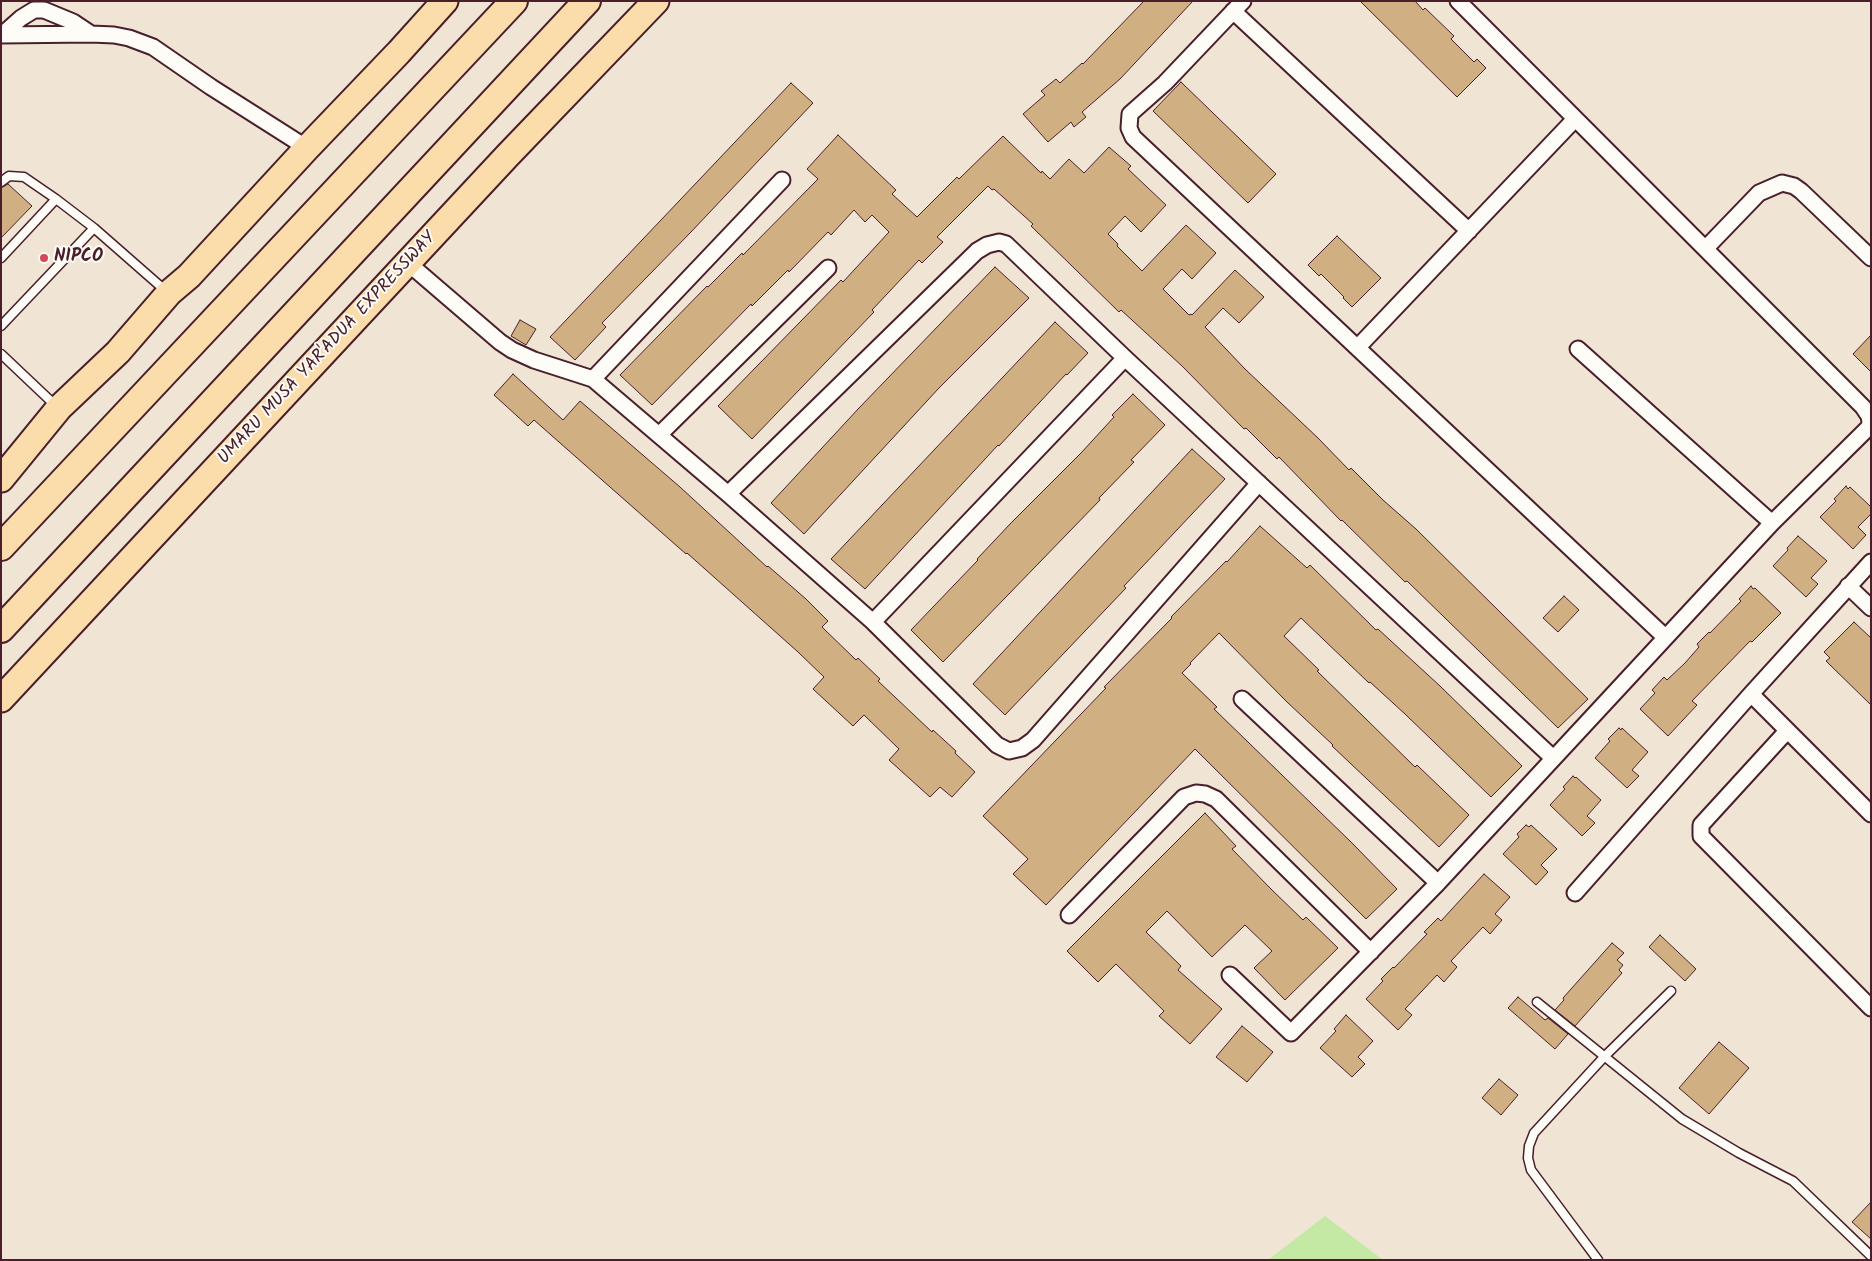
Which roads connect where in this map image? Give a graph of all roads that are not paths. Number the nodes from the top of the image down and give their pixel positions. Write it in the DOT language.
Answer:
graph roads {
  1 [pos="445,1"];
  2 [pos="514,1"];
  3 [pos="586,1"];
  4 [pos="656,1"];
  5 [pos="1458,1"];
  6 [pos="1238,6"];
  7 [pos="91,34"];
  8 [pos="2,35"];
  9 [pos="1575,120"];
  10 [pos="307,148"];
  11 [pos="782,180"];
  12 [pos="1,182"];
  13 [pos="56,199"];
  14 [pos="94,228"];
  15 [pos="1469,230"];
  16 [pos="1706,248"];
  17 [pos="1,258"];
  18 [pos="1871,258"];
  19 [pos="408,263"];
  20 [pos="828,268"];
  21 [pos="168,293"];
  22 [pos="1,326"];
  23 [pos="1358,347"];
  24 [pos="1578,349"];
  25 [pos="1,354"];
  26 [pos="1125,358"];
  27 [pos="593,379"];
  28 [pos="59,408"];
  29 [pos="659,435"];
  30 [pos="1,479"];
  31 [pos="1259,483"];
  32 [pos="728,494"];
  33 [pos="1772,523"];
  34 [pos="1,547"];
  35 [pos="1871,562"];
  36 [pos="1848,586"];
  37 [pos="1871,608"];
  38 [pos="873,622"];
  39 [pos="1,629"];
  40 [pos="1665,637"];
  41 [pos="1751,694"];
  42 [pos="1,698"];
  43 [pos="1242,699"];
  44 [pos="1787,730"];
  45 [pos="1553,758"];
  46 [pos="1871,814"];
  47 [pos="1438,883"];
  48 [pos="1576,893"];
  49 [pos="1069,915"];
  50 [pos="1371,952"];
  51 [pos="1230,975"];
  52 [pos="1671,991"];
  53 [pos="1538,1002"];
  54 [pos="1871,1008"];
  55 [pos="1604,1057"];
  56 [pos="1871,1256"];
  57 [pos="1598,1260"];
  1 -- 10 [label="highway"];
  2 -- 34 [label="highway"];
  3 -- 39 [label="highway"];
  4 -- 19 [label="highway, UMARU MUSA YAR'ADUA EXPRESSWAY"];
  5 -- 9 [label="street"];
  6 -- 15 [label="street"];
  6 -- 23 [label="street"];
  7 -- 8 [label="street"];
  7 -- 8 [label="street"];
  7 -- 10 [label="street"];
  9 -- 15 [label="street"];
  9 -- 16 [label="street"];
  10 -- 21 [label="highway"];
  11 -- 27 [label="street"];
  12 -- 13 [label="lane"];
  13 -- 14 [label="lane"];
  13 -- 17 [label="lane"];
  14 -- 21 [label="lane"];
  14 -- 22 [label="lane"];
  15 -- 23 [label="street"];
  16 -- 18 [label="street"];
  16 -- 33 [label="street"];
  19 -- 27 [label="street"];
  19 -- 42 [label="highway, UMARU MUSA YAR'ADUA EXPRESSWAY"];
  20 -- 29 [label="street"];
  21 -- 28 [label="highway"];
  23 -- 40 [label="street"];
  24 -- 33 [label="street"];
  25 -- 28 [label="lane"];
  26 -- 31 [label="street"];
  26 -- 32 [label="street"];
  26 -- 38 [label="street"];
  27 -- 29 [label="street"];
  28 -- 30 [label="highway"];
  29 -- 32 [label="street"];
  31 -- 38 [label="street"];
  31 -- 45 [label="street"];
  32 -- 38 [label="street"];
  33 -- 40 [label="street"];
  35 -- 36 [label="street"];
  36 -- 37 [label="street"];
  36 -- 41 [label="street"];
  40 -- 45 [label="street"];
  41 -- 44 [label="street"];
  41 -- 48 [label="street"];
  43 -- 47 [label="street"];
  44 -- 46 [label="street"];
  44 -- 54 [label="street"];
  45 -- 47 [label="street"];
  47 -- 50 [label="street"];
  49 -- 50 [label="street"];
  50 -- 51 [label="street"];
  52 -- 55 [label="lane"];
  53 -- 55 [label="lane"];
  55 -- 56 [label="lane"];
  55 -- 57 [label="lane"];
}
